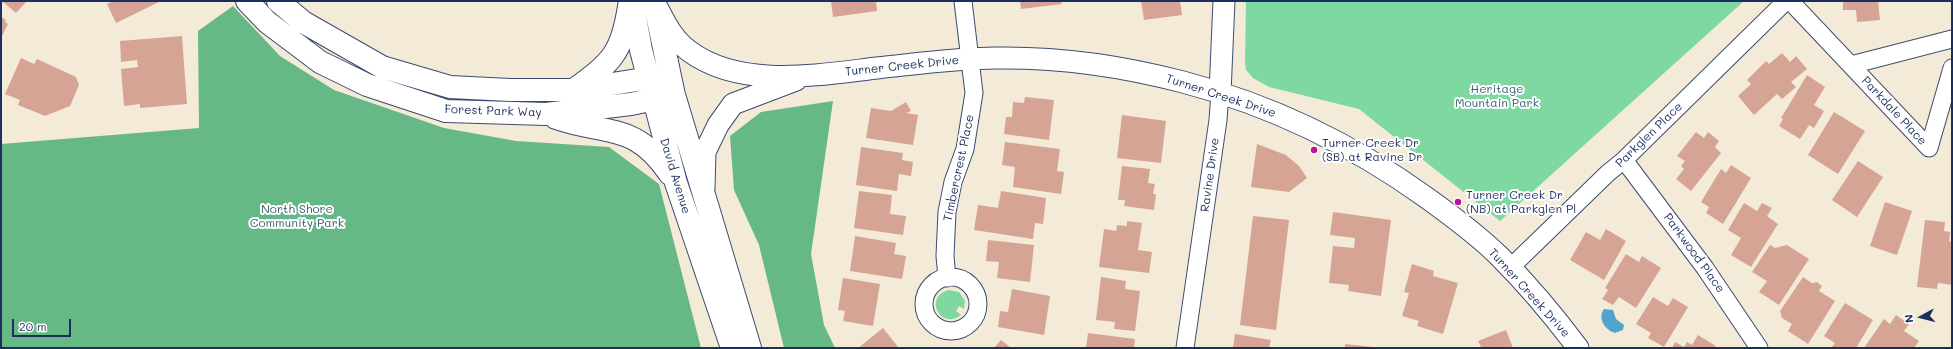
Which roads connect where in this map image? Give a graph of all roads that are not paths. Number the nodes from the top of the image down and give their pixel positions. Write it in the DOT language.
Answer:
graph roads {
  1 [pos="247,1"];
  2 [pos="278,1"];
  3 [pos="631,1"];
  4 [pos="655,1"];
  5 [pos="963,1"];
  6 [pos="1224,1"];
  7 [pos="1786,1"];
  8 [pos="1790,1"];
  9 [pos="1952,39"];
  10 [pos="970,58"];
  11 [pos="1851,65"];
  12 [pos="1952,68"];
  13 [pos="804,76"];
  14 [pos="661,87"];
  15 [pos="574,90"];
  16 [pos="1220,93"];
  17 [pos="546,114"];
  18 [pos="1624,160"];
  19 [pos="676,183"];
  20 [pos="704,199"];
  21 [pos="1510,268"];
  22 [pos="947,278"];
  23 [pos="732,348"];
  24 [pos="750,348"];
  25 [pos="1185,348"];
  26 [pos="1578,348"];
  27 [pos="1759,348"];
  1 -- 17 [label="main road, Forest Park Way"];
  2 -- 15 [label="main road, Forest Park Way"];
  3 -- 14 [label="main road, David Avenue"];
  3 -- 15 [label="main road"];
  4 -- 13 [label="street"];
  4 -- 14 [label="main road, David Avenue"];
  5 -- 10 [label="street, Timbercrest Place"];
  6 -- 16 [label="street, Ravine Drive"];
  7 -- 18 [label="street, Parkglen Place"];
  8 -- 11 [label="street, Parkdale Place"];
  9 -- 11 [label="street, Parkdale Place"];
  10 -- 13 [label="street, Turner Creek Drive"];
  10 -- 16 [label="street, Turner Creek Drive"];
  10 -- 22 [label="street, Timbercrest Place"];
  11 -- 12 [label="street, Parkdale Place"];
  13 -- 20 [label="street"];
  14 -- 15 [label="main road, Forest Park Way"];
  14 -- 17 [label="main road, Forest Park Way"];
  14 -- 19 [label="main road, David Avenue"];
  14 -- 20 [label="main road, David Avenue"];
  16 -- 21 [label="street, Turner Creek Drive"];
  16 -- 25 [label="street, Ravine Drive"];
  17 -- 19 [label="main road"];
  18 -- 21 [label="street, Parkglen Place"];
  18 -- 27 [label="street, Parkwood Place"];
  19 -- 23 [label="main road, David Avenue"];
  20 -- 24 [label="main road, David Avenue"];
  21 -- 26 [label="street, Turner Creek Drive"];
}
